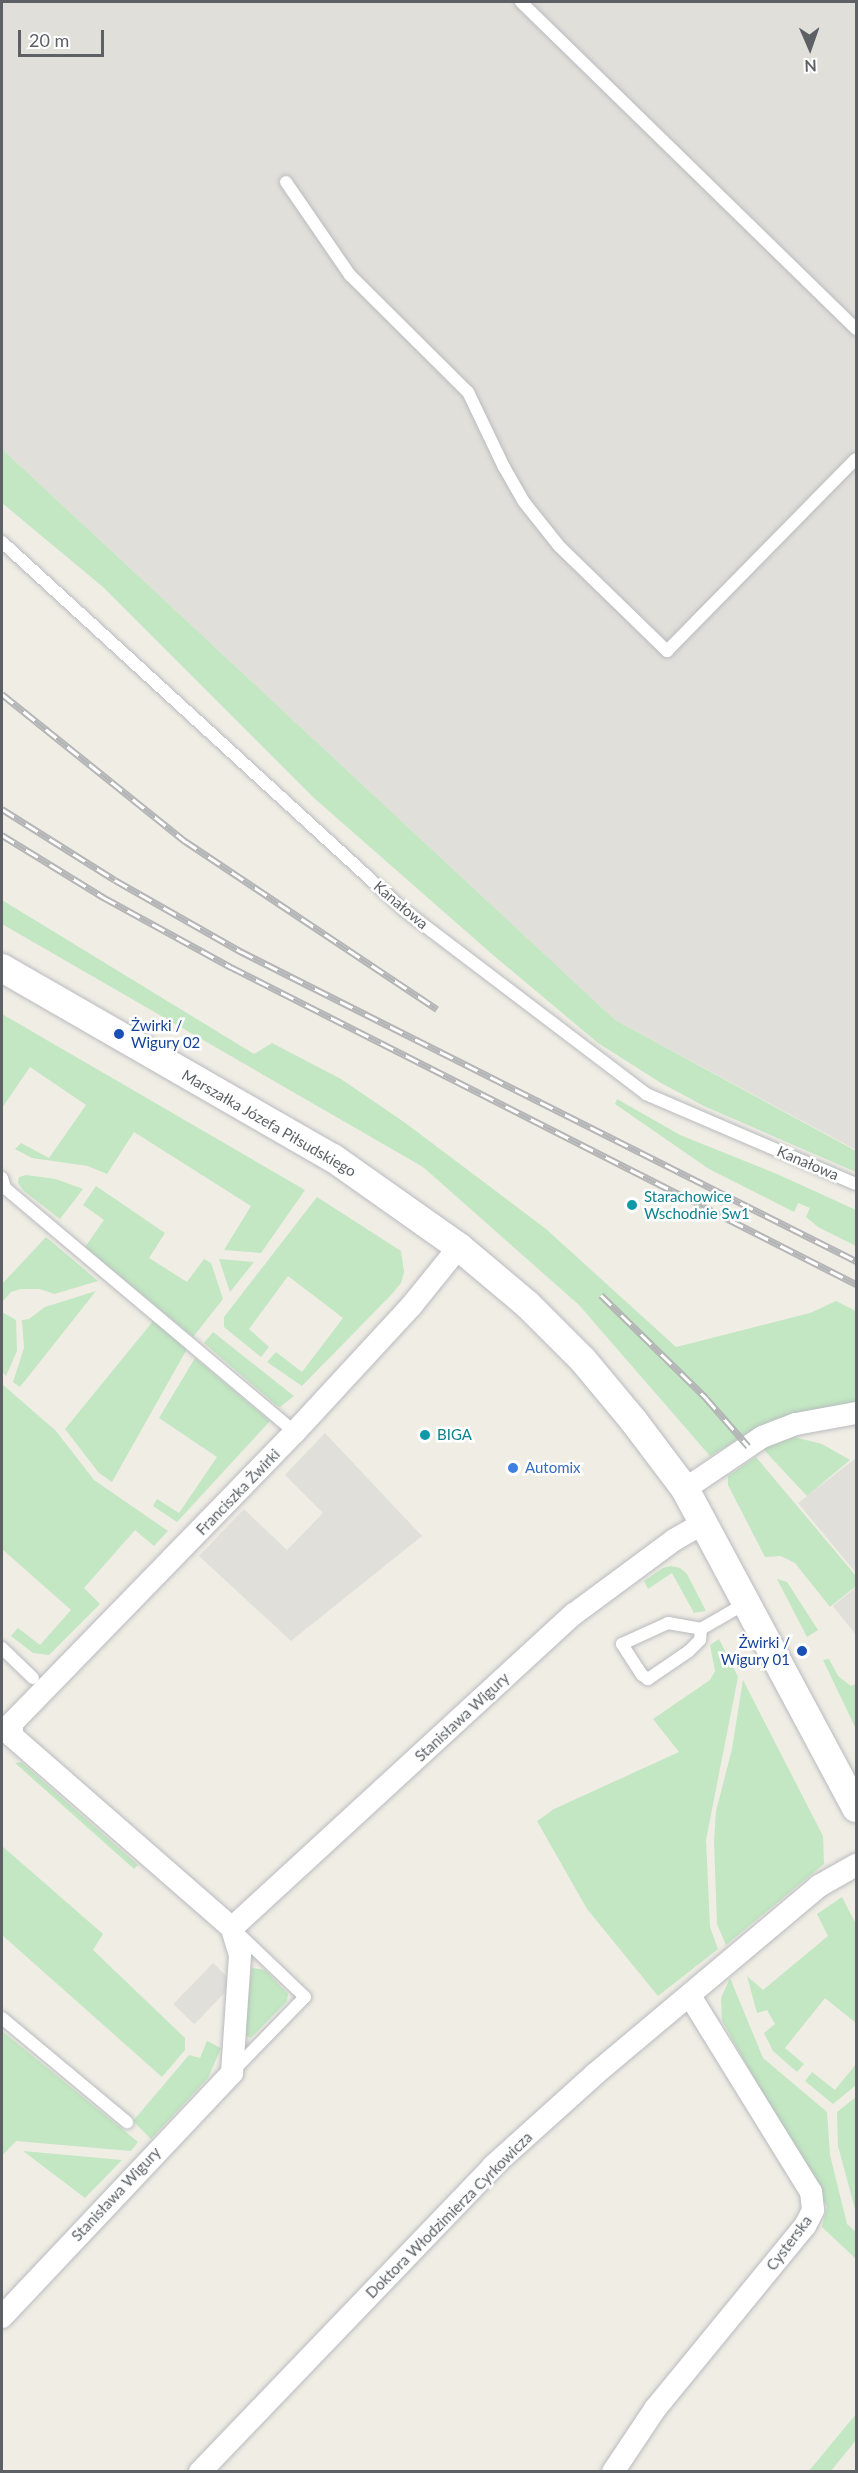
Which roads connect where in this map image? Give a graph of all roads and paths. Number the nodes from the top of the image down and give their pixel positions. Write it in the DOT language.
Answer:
graph roads {
  1 [pos="521,2"];
  2 [pos="286,182"];
  3 [pos="856,329"];
  4 [pos="856,459"];
  5 [pos="2,542"];
  6 [pos="2,968"];
  7 [pos="2,1178"];
  8 [pos="856,1184"];
  9 [pos="459,1247"];
  10 [pos="856,1413"];
  11 [pos="295,1432"];
  12 [pos="685,1489"];
  13 [pos="705,1522"];
  14 [pos="747,1603"];
  15 [pos="701,1629"];
  16 [pos="2,1648"];
  17 [pos="33,1678"];
  18 [pos="11,1730"];
  19 [pos="856,1808"];
  20 [pos="856,1865"];
  21 [pos="232,1928"];
  22 [pos="690,1996"];
  23 [pos="2,2018"];
  24 [pos="232,2073"];
  25 [pos="127,2122"];
  26 [pos="2,2317"];
  27 [pos="200,2472"];
  28 [pos="613,2472"];
  1 -- 3 [label="lane"];
  2 -- 4 [label="lane"];
  5 -- 8 [label="lane, Kanałowa"];
  6 -- 9 [label="street, Marszałka Józefa Piłsudskiego"];
  7 -- 11 [label="lane"];
  9 -- 11 [label="street, Franciszka Żwirki"];
  9 -- 12 [label="street, Marszałka Józefa Piłsudskiego"];
  10 -- 12 [label="street"];
  11 -- 18 [label="street, Franciszka Żwirki"];
  12 -- 13 [label="street, Marszałka Józefa Piłsudskiego"];
  13 -- 14 [label="street, Marszałka Józefa Piłsudskiego"];
  13 -- 21 [label="street, Stanisława Wigury"];
  14 -- 15 [label="lane"];
  14 -- 19 [label="street, Marszałka Józefa Piłsudskiego"];
  15 -- 15 [label="lane"];
  16 -- 17 [label="lane"];
  18 -- 21 [label="street, Stanisława Wigury"];
  20 -- 22 [label="street, Doktora Włodzimierza Cyrkowicza"];
  21 -- 24 [label="street"];
  21 -- 24 [label="lane, Stanisława Wigury"];
  22 -- 27 [label="street, Doktora Włodzimierza Cyrkowicza"];
  22 -- 28 [label="street, Cysterska"];
  23 -- 25 [label="lane"];
  24 -- 26 [label="street, Stanisława Wigury"];
}
